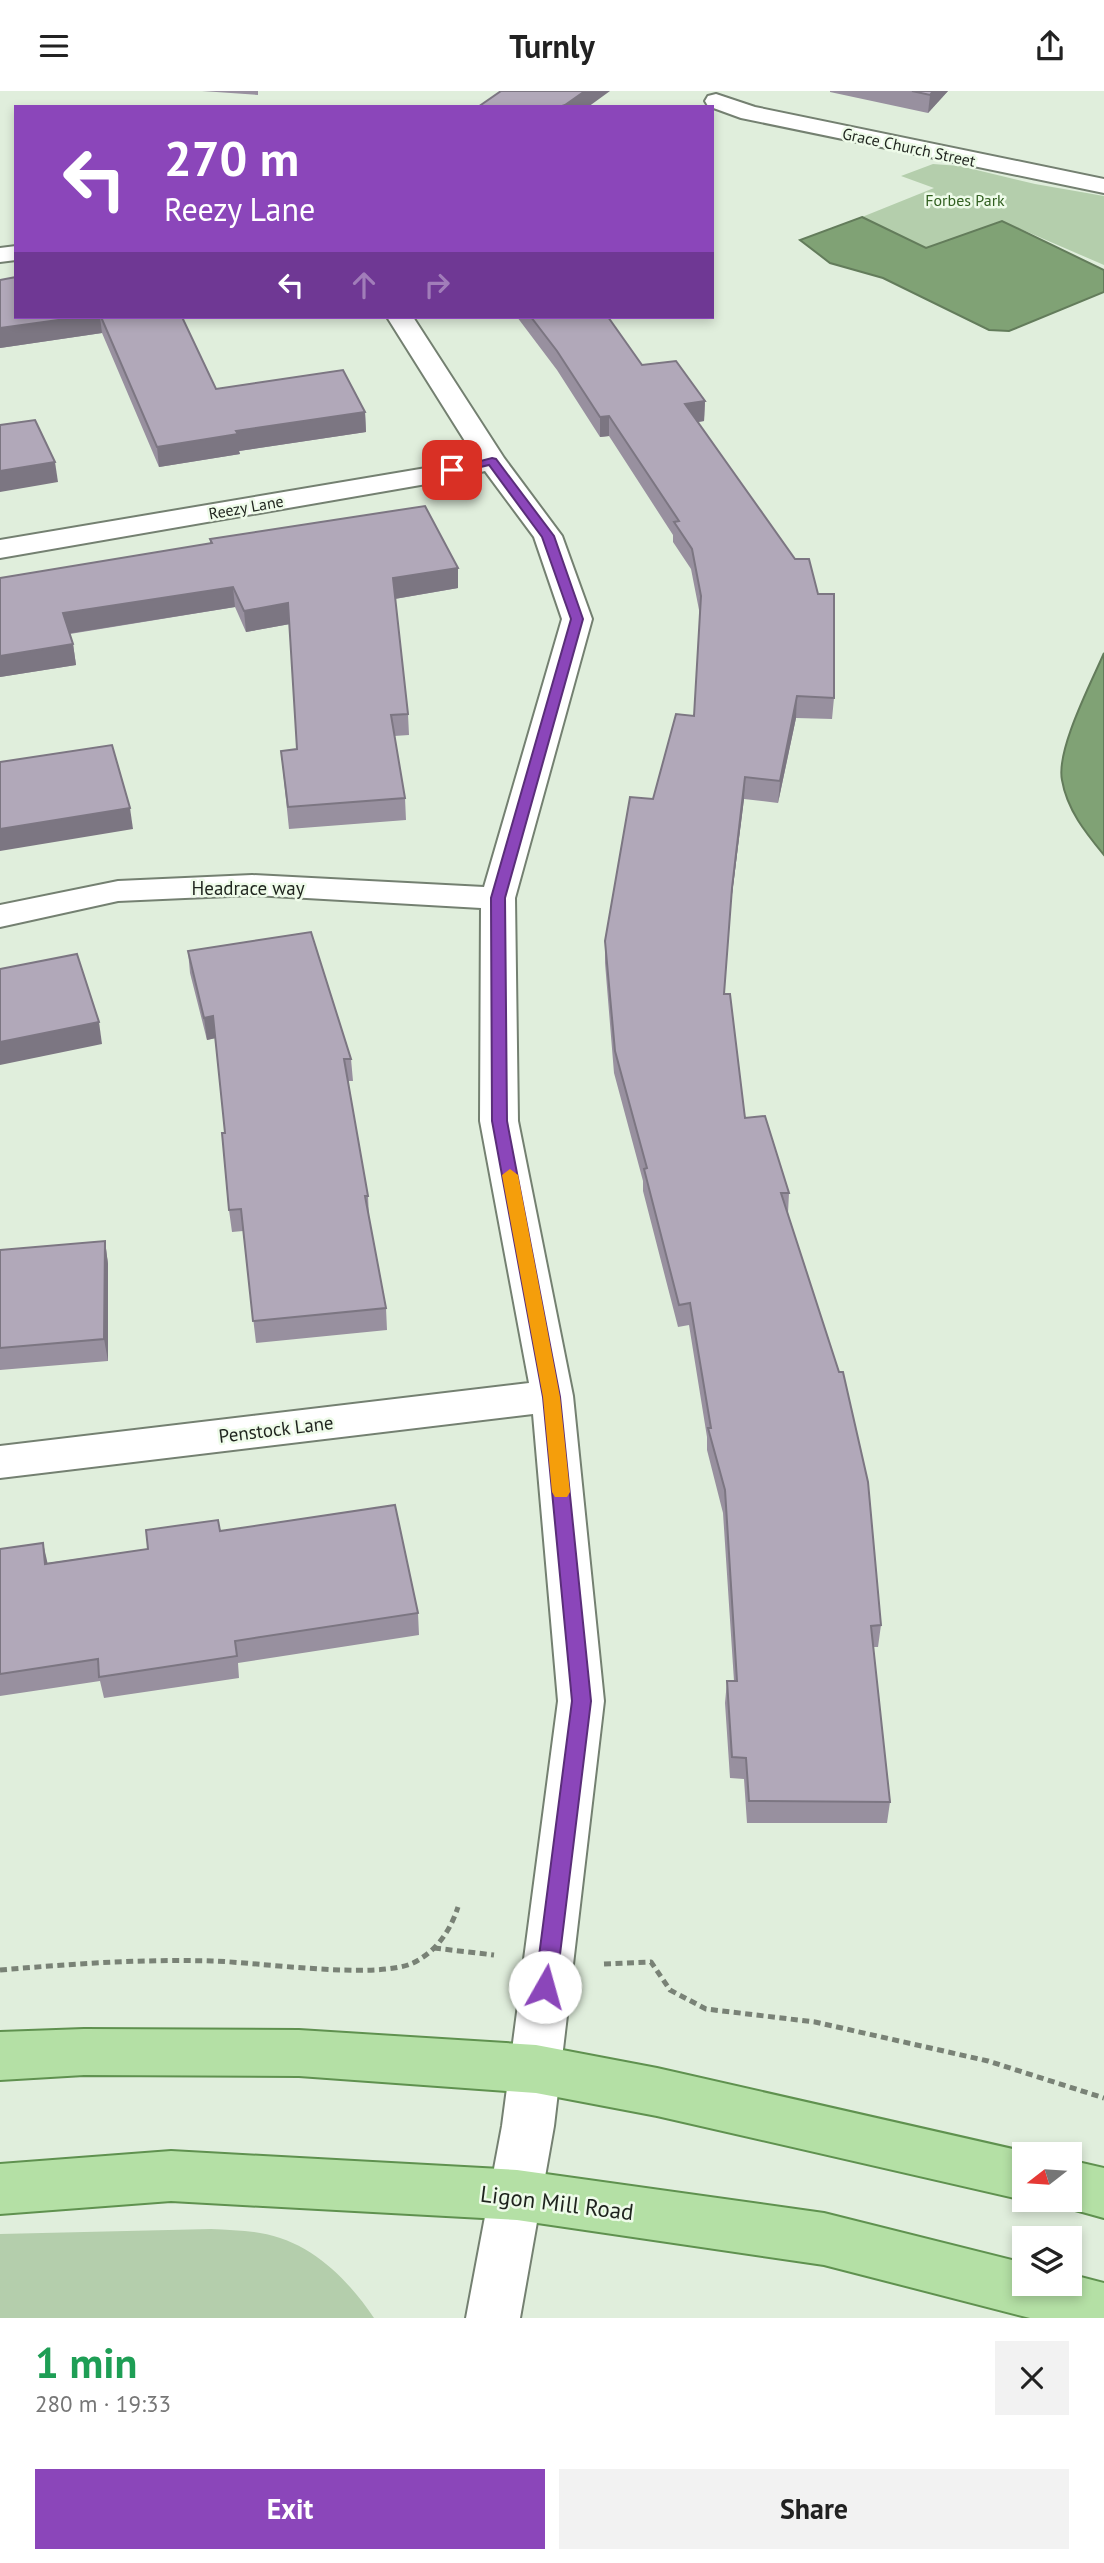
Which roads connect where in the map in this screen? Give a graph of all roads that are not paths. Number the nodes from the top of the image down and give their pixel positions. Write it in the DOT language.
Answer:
graph roads {
  1 [pos="717,100"];
  2 [pos="1104,186"];
  3 [pos="401,319"];
  4 [pos="492,461"];
  5 [pos="0,549"];
  6 [pos="498,898"];
  7 [pos="0,916"];
  8 [pos="552,1397"];
  9 [pos="0,1462"];
  10 [pos="0,2056"];
  11 [pos="536,2069"];
  12 [pos="1012,2172"];
  13 [pos="1082,2188"];
  14 [pos="0,2189"];
  15 [pos="1104,2193"];
  16 [pos="517,2195"];
  17 [pos="1104,2310"];
  18 [pos="493,2318"];
  1 -- 2 [label="street, Grace Church Street"];
  3 -- 4 [label="street"];
  4 -- 5 [label="street, Reezy Lane"];
  4 -- 6 [label="street"];
  6 -- 7 [label="street, Headrace way"];
  6 -- 8 [label="street"];
  8 -- 9 [label="street, Penstock Lane"];
  8 -- 11 [label="street"];
  10 -- 11 [label="main road"];
  11 -- 12 [label="main road"];
  11 -- 16 [label="street"];
  13 -- 15 [label="main road"];
  14 -- 16 [label="main road, Ligon Mill Road"];
  16 -- 17 [label="main road, Ligon Mill Road"];
  16 -- 18 [label="street"];
}
